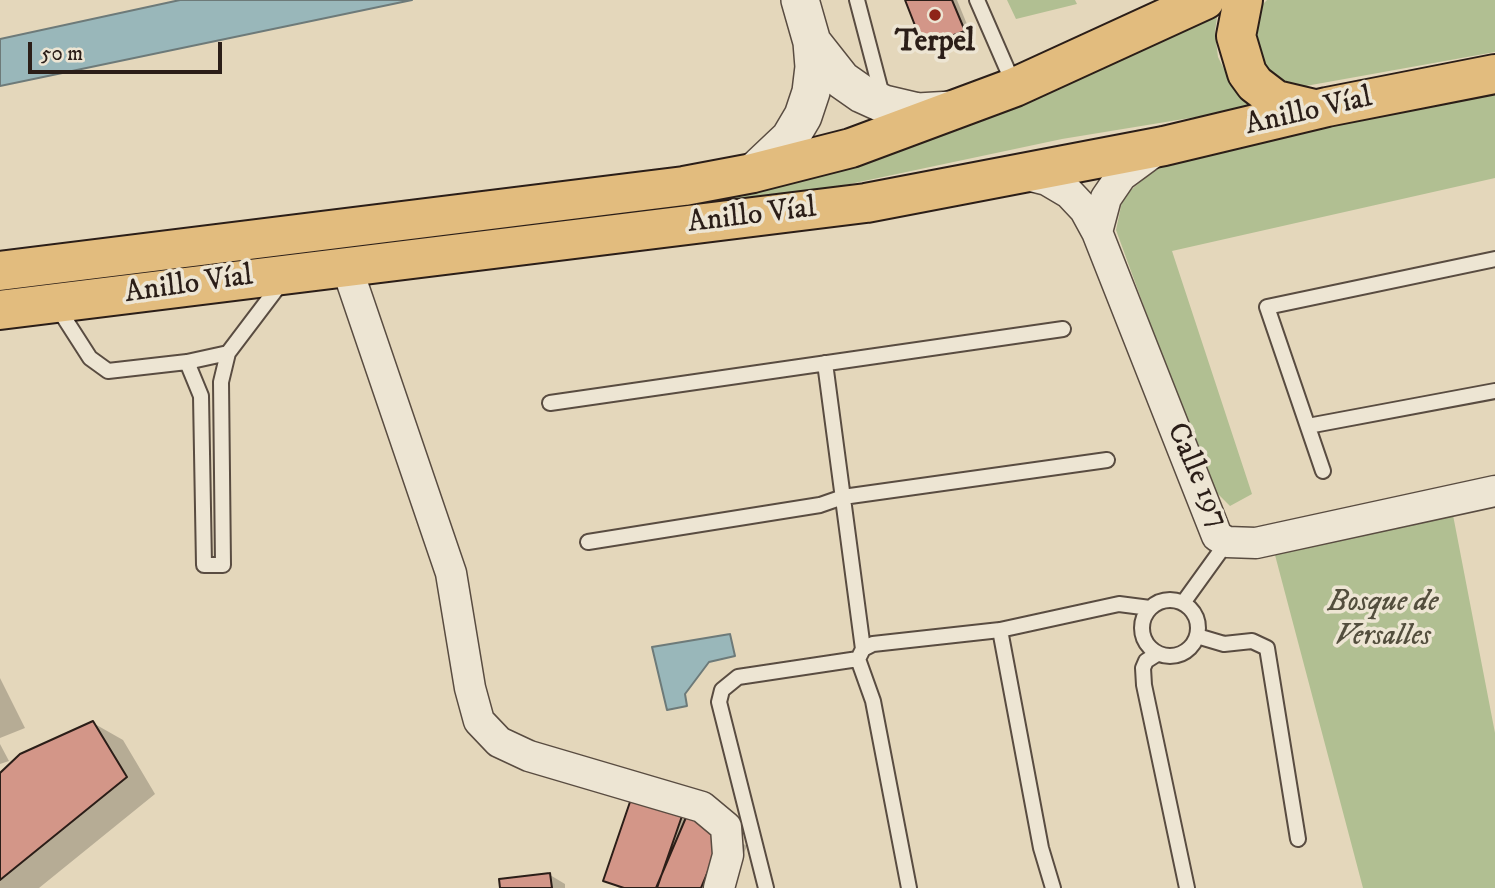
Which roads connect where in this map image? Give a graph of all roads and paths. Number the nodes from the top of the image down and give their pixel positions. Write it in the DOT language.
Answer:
graph roads {
  1 [pos="800,0"];
  2 [pos="857,0"];
  3 [pos="977,0"];
  4 [pos="1205,0"];
  5 [pos="1243,0"];
  6 [pos="812,42"];
  7 [pos="1495,74"];
  8 [pos="1015,87"];
  9 [pos="884,104"];
  10 [pos="1327,107"];
  11 [pos="953,110"];
  12 [pos="1164,146"];
  13 [pos="752,173"];
  14 [pos="1023,174"];
  15 [pos="1097,232"];
  16 [pos="1495,259"];
  17 [pos="347,268"];
  18 [pos="0,271"];
  19 [pos="289,272"];
  20 [pos="55,304"];
  21 [pos="0,310"];
  22 [pos="1063,329"];
  23 [pos="228,353"];
  24 [pos="187,362"];
  25 [pos="825,363"];
  26 [pos="1495,391"];
  27 [pos="550,403"];
  28 [pos="1308,426"];
  29 [pos="1107,460"];
  30 [pos="1323,471"];
  31 [pos="1495,491"];
  32 [pos="843,497"];
  33 [pos="588,542"];
  34 [pos="1227,542"];
  35 [pos="1183,603"];
  36 [pos="1150,608"];
  37 [pos="1000,630"];
  38 [pos="1197,636"];
  39 [pos="860,654"];
  40 [pos="1157,654"];
  41 [pos="1298,839"];
  42 [pos="719,888"];
  43 [pos="766,888"];
  44 [pos="909,888"];
  45 [pos="1053,888"];
  46 [pos="1186,888"];
  1 -- 6 [label="street"];
  2 -- 9 [label="lane"];
  3 -- 8 [label="lane"];
  4 -- 8 [label="highway, Anillo Víal"];
  5 -- 10 [label="highway"];
  6 -- 9 [label="street"];
  6 -- 13 [label="street"];
  7 -- 10 [label="highway, Anillo Víal"];
  8 -- 11 [label="highway, Anillo Víal"];
  9 -- 11 [label="street"];
  10 -- 12 [label="highway, Anillo Víal"];
  11 -- 13 [label="highway, Anillo Víal"];
  12 -- 14 [label="highway, Anillo Víal"];
  12 -- 15 [label="street"];
  13 -- 18 [label="highway, Anillo Víal"];
  14 -- 15 [label="street, Calle 197"];
  14 -- 17 [label="highway, Anillo Víal"];
  15 -- 34 [label="street, Calle 197"];
  16 -- 28 [label="lane"];
  17 -- 19 [label="highway, Anillo Víal"];
  17 -- 42 [label="street"];
  19 -- 20 [label="highway, Anillo Víal"];
  19 -- 23 [label="lane"];
  20 -- 21 [label="highway, Anillo Víal"];
  20 -- 24 [label="lane"];
  22 -- 25 [label="lane"];
  23 -- 24 [label="lane"];
  23 -- 24 [label="lane"];
  25 -- 27 [label="lane"];
  25 -- 32 [label="lane"];
  26 -- 28 [label="lane"];
  28 -- 30 [label="lane"];
  29 -- 32 [label="lane"];
  31 -- 34 [label="street, Calle 197"];
  32 -- 33 [label="lane"];
  32 -- 39 [label="lane"];
  34 -- 35 [label="lane"];
  35 -- 36 [label="lane"];
  35 -- 38 [label="lane"];
  36 -- 37 [label="lane"];
  36 -- 40 [label="lane"];
  37 -- 39 [label="lane"];
  37 -- 45 [label="lane"];
  38 -- 40 [label="lane"];
  38 -- 41 [label="lane"];
  39 -- 43 [label="lane"];
  39 -- 44 [label="lane"];
  40 -- 46 [label="lane"];
}
